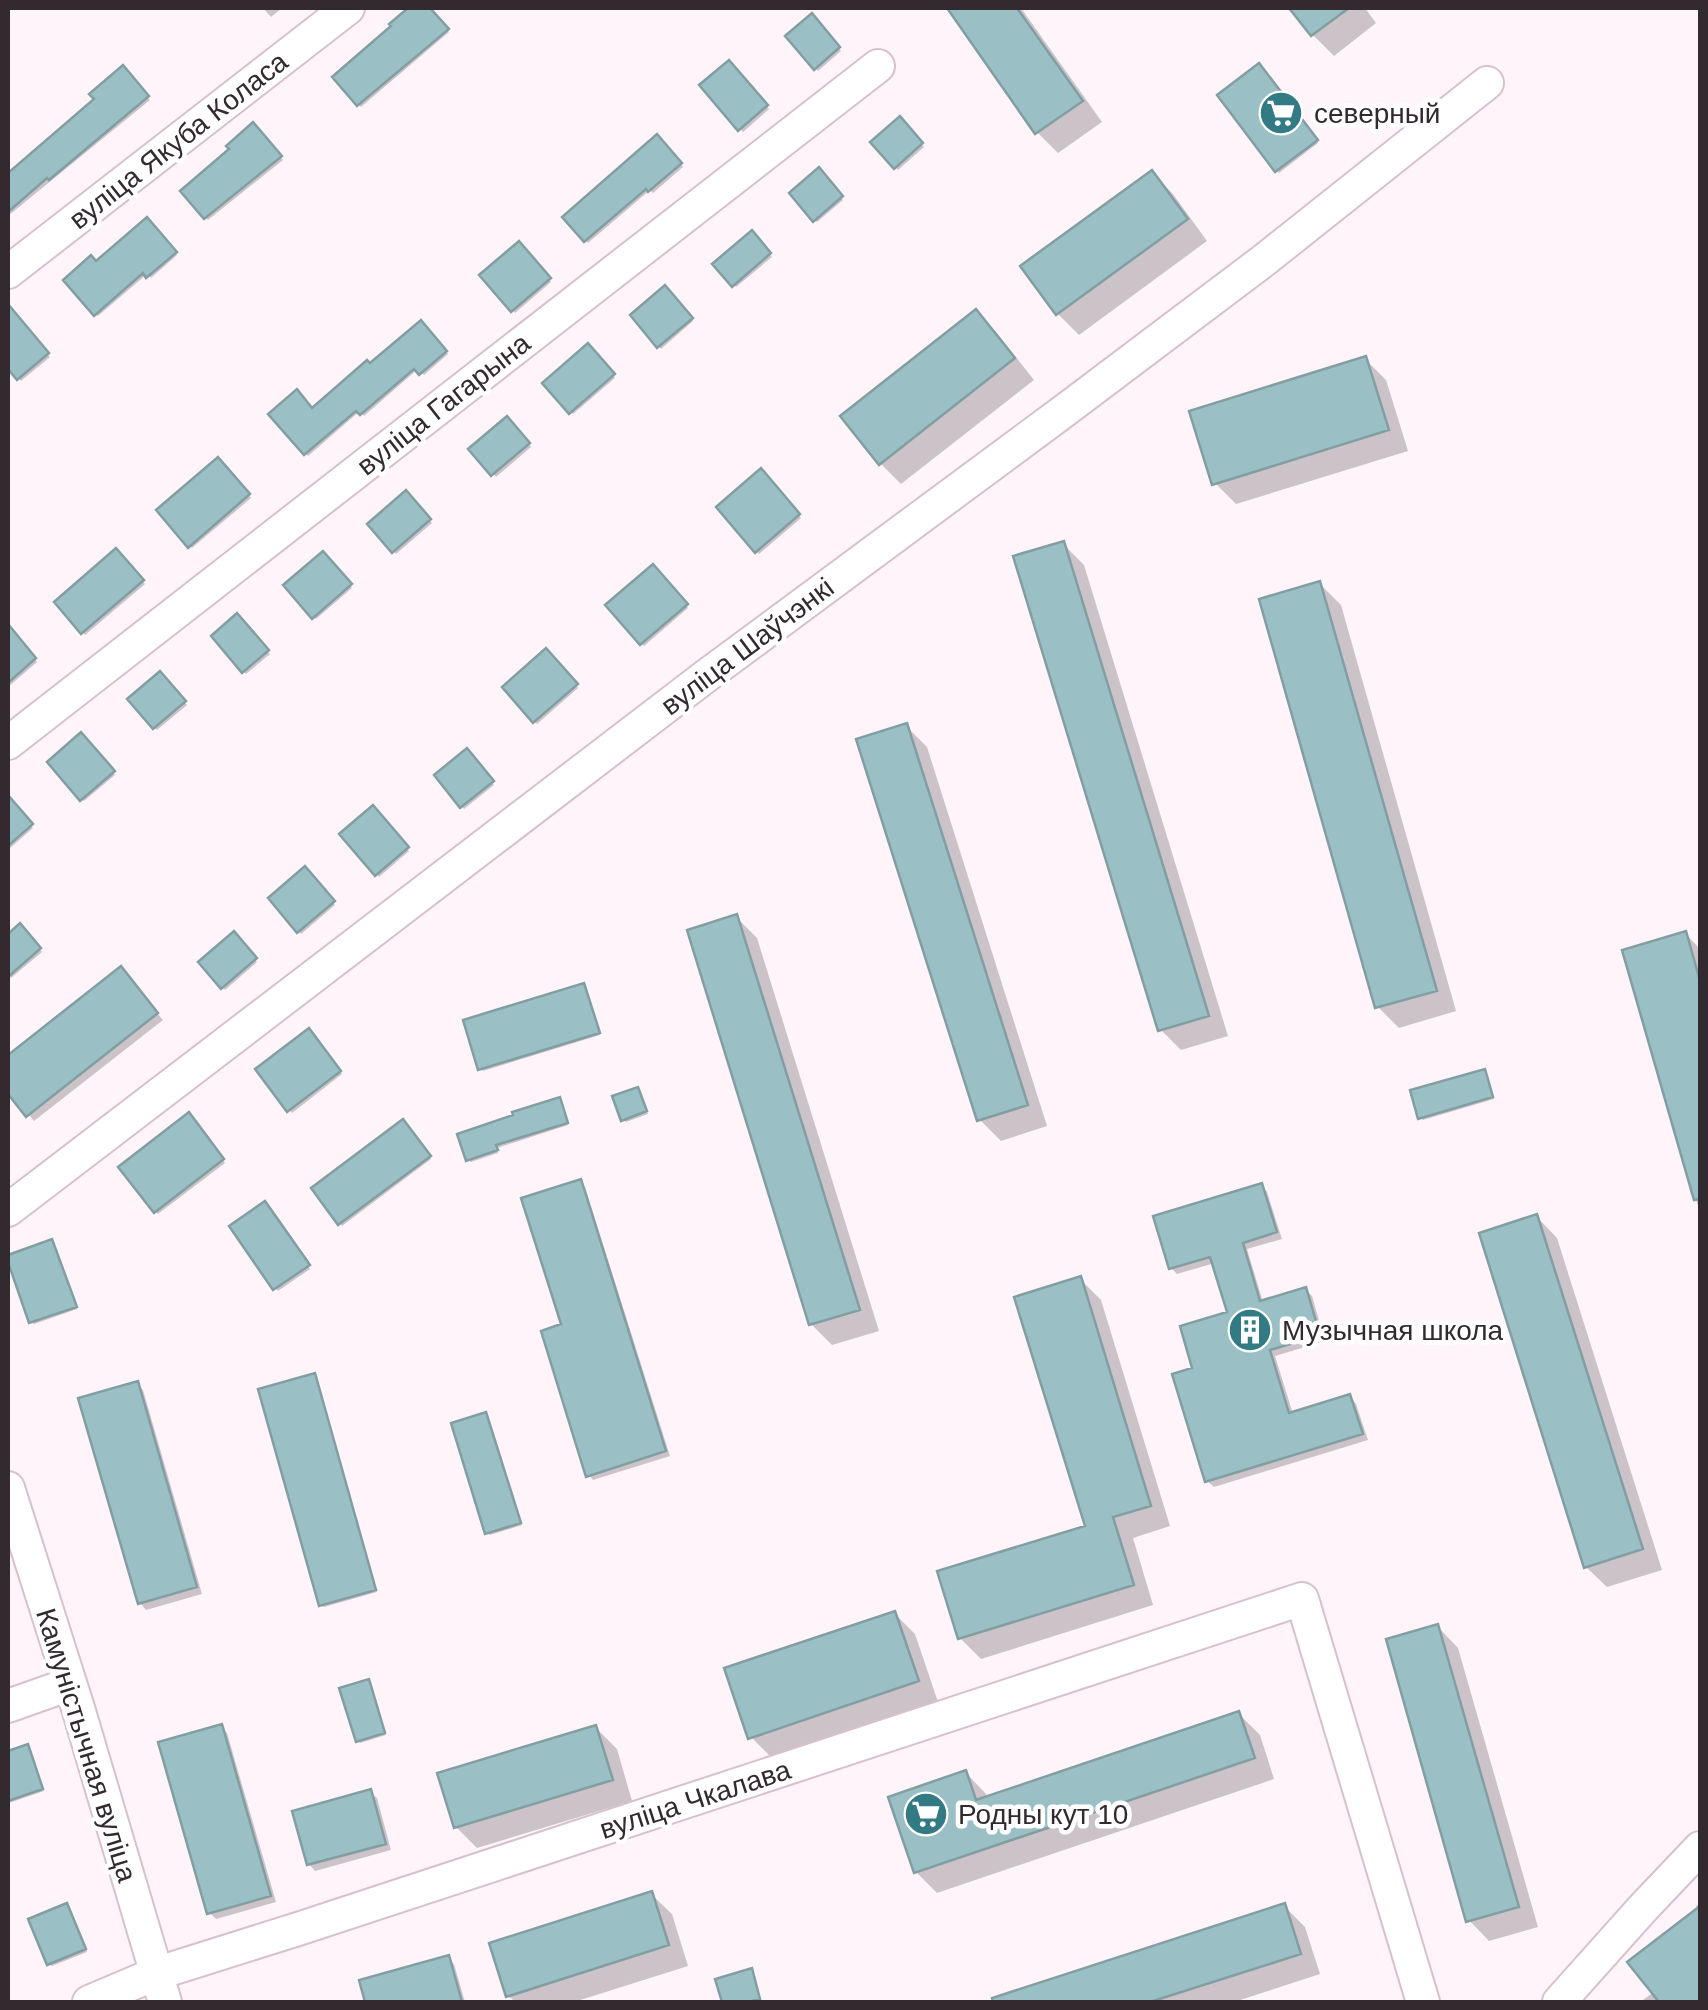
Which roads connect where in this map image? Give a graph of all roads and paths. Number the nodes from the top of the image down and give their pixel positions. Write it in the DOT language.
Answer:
graph roads {
  1 [pos="348,8"];
  2 [pos="878,66"];
  3 [pos="1487,83"];
  4 [pos="8,272"];
  5 [pos="8,743"];
  6 [pos="8,1210"];
  7 [pos="8,1488"];
  8 [pos="70,1684"];
  9 [pos="8,1706"];
  10 [pos="1700,1848"];
  11 [pos="160,1988"];
  12 [pos="89,2002"];
  13 [pos="1423,2002"];
  14 [pos="1559,2002"];
  1 -- 4 [label="street, вуліца Якуба Коласа"];
  2 -- 5 [label="street, вуліца Гагарына"];
  3 -- 6 [label="street, вуліца Шаўчэнкі"];
  7 -- 8 [label="street, Камуністычная вуліца"];
  8 -- 9 [label="street"];
  8 -- 11 [label="street, Камуністычная вуліца"];
  10 -- 14 [label="street"];
  11 -- 12 [label="street, вуліца Чкалава"];
  11 -- 13 [label="street, вуліца Чкалава"];
}
